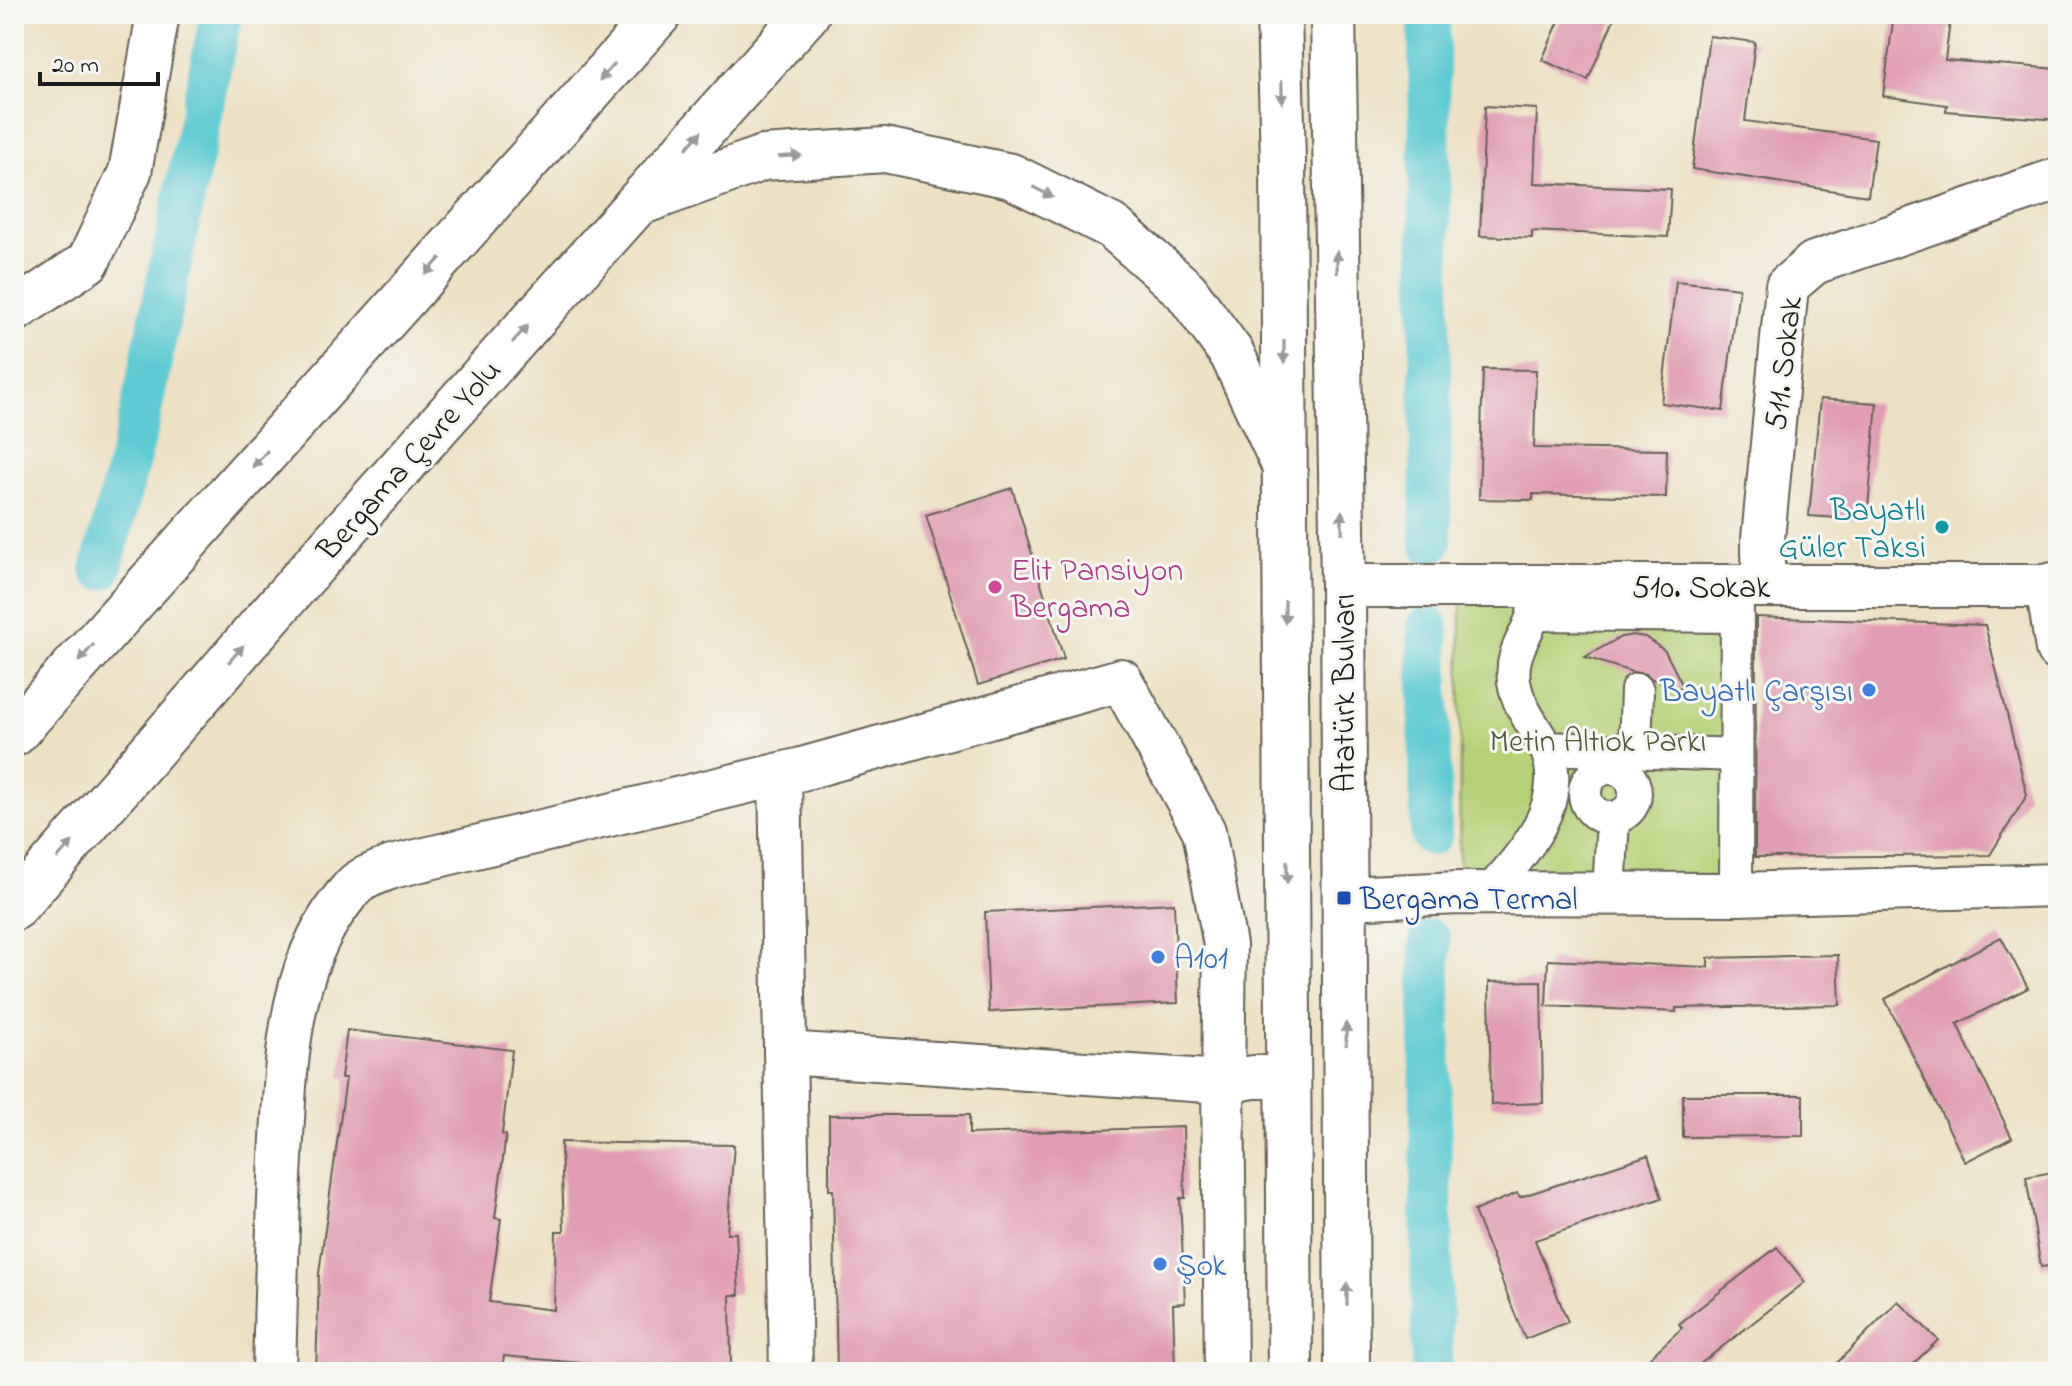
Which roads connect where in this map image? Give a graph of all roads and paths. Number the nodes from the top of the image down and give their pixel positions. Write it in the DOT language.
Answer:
graph roads {
  1 [pos="158,14"];
  2 [pos="659,14"];
  3 [pos="807,14"];
  4 [pos="1279,14"];
  5 [pos="1333,14"];
  6 [pos="2058,179"];
  7 [pos="636,204"];
  8 [pos="14,311"];
  9 [pos="1284,465"];
  10 [pos="2053,585"];
  11 [pos="1343,586"];
  12 [pos="1745,596"];
  13 [pos="1535,600"];
  14 [pos="2058,649"];
  15 [pos="1637,690"];
  16 [pos="14,734"];
  17 [pos="1545,748"];
  18 [pos="1610,748"];
  19 [pos="1736,755"];
  20 [pos="780,775"];
  21 [pos="1551,792"];
  22 [pos="1585,794"];
  23 [pos="1613,818"];
  24 [pos="2058,885"];
  25 [pos="1488,893"];
  26 [pos="1609,894"];
  27 [pos="1736,894"];
  28 [pos="1344,898"];
  29 [pos="14,908"];
  30 [pos="785,1053"];
  31 [pos="1288,1077"];
  32 [pos="1223,1082"];
  33 [pos="274,1372"];
  34 [pos="791,1372"];
  35 [pos="1226,1372"];
  36 [pos="1290,1372"];
  37 [pos="1347,1372"];
  1 -- 8 [label="street"];
  2 -- 16 [label="main road, one-way"];
  7 -- 3 [label="main road, Bergama Çevre Yolu, one-way"];
  4 -- 9 [label="main road, Atatürk Bulvarı, one-way"];
  11 -- 5 [label="main road, Atatürk Bulvarı, one-way"];
  6 -- 12 [label="street, 511. Sokak"];
  7 -- 9 [label="main road, one-way"];
  29 -- 7 [label="main road, Bergama Çevre Yolu, one-way"];
  9 -- 31 [label="main road, Atatürk Bulvarı, one-way"];
  10 -- 12 [label="street, 510. Sokak"];
  10 -- 14 [label="main road"];
  11 -- 13 [label="street, 510. Sokak"];
  11 -- 28 [label="main road, Atatürk Bulvarı"];
  12 -- 13 [label="street, 510. Sokak"];
  12 -- 19 [label="street"];
  13 -- 17 [label="street"];
  15 -- 18 [label="street"];
  17 -- 18 [label="street"];
  17 -- 21 [label="street"];
  18 -- 19 [label="street"];
  18 -- 22 [label="street"];
  18 -- 23 [label="street"];
  19 -- 27 [label="street"];
  20 -- 30 [label="street"];
  20 -- 32 [label="street"];
  20 -- 33 [label="street"];
  21 -- 22 [label="street"];
  21 -- 25 [label="street"];
  22 -- 23 [label="street"];
  23 -- 26 [label="street"];
  24 -- 27 [label="street"];
  25 -- 26 [label="street"];
  25 -- 28 [label="street"];
  26 -- 27 [label="street"];
  37 -- 28 [label="main road, Atatürk Bulvarı, one-way"];
  30 -- 32 [label="street"];
  30 -- 34 [label="street"];
  31 -- 32 [label="street"];
  31 -- 36 [label="main road, Atatürk Bulvarı"];
  32 -- 35 [label="street"];
}
